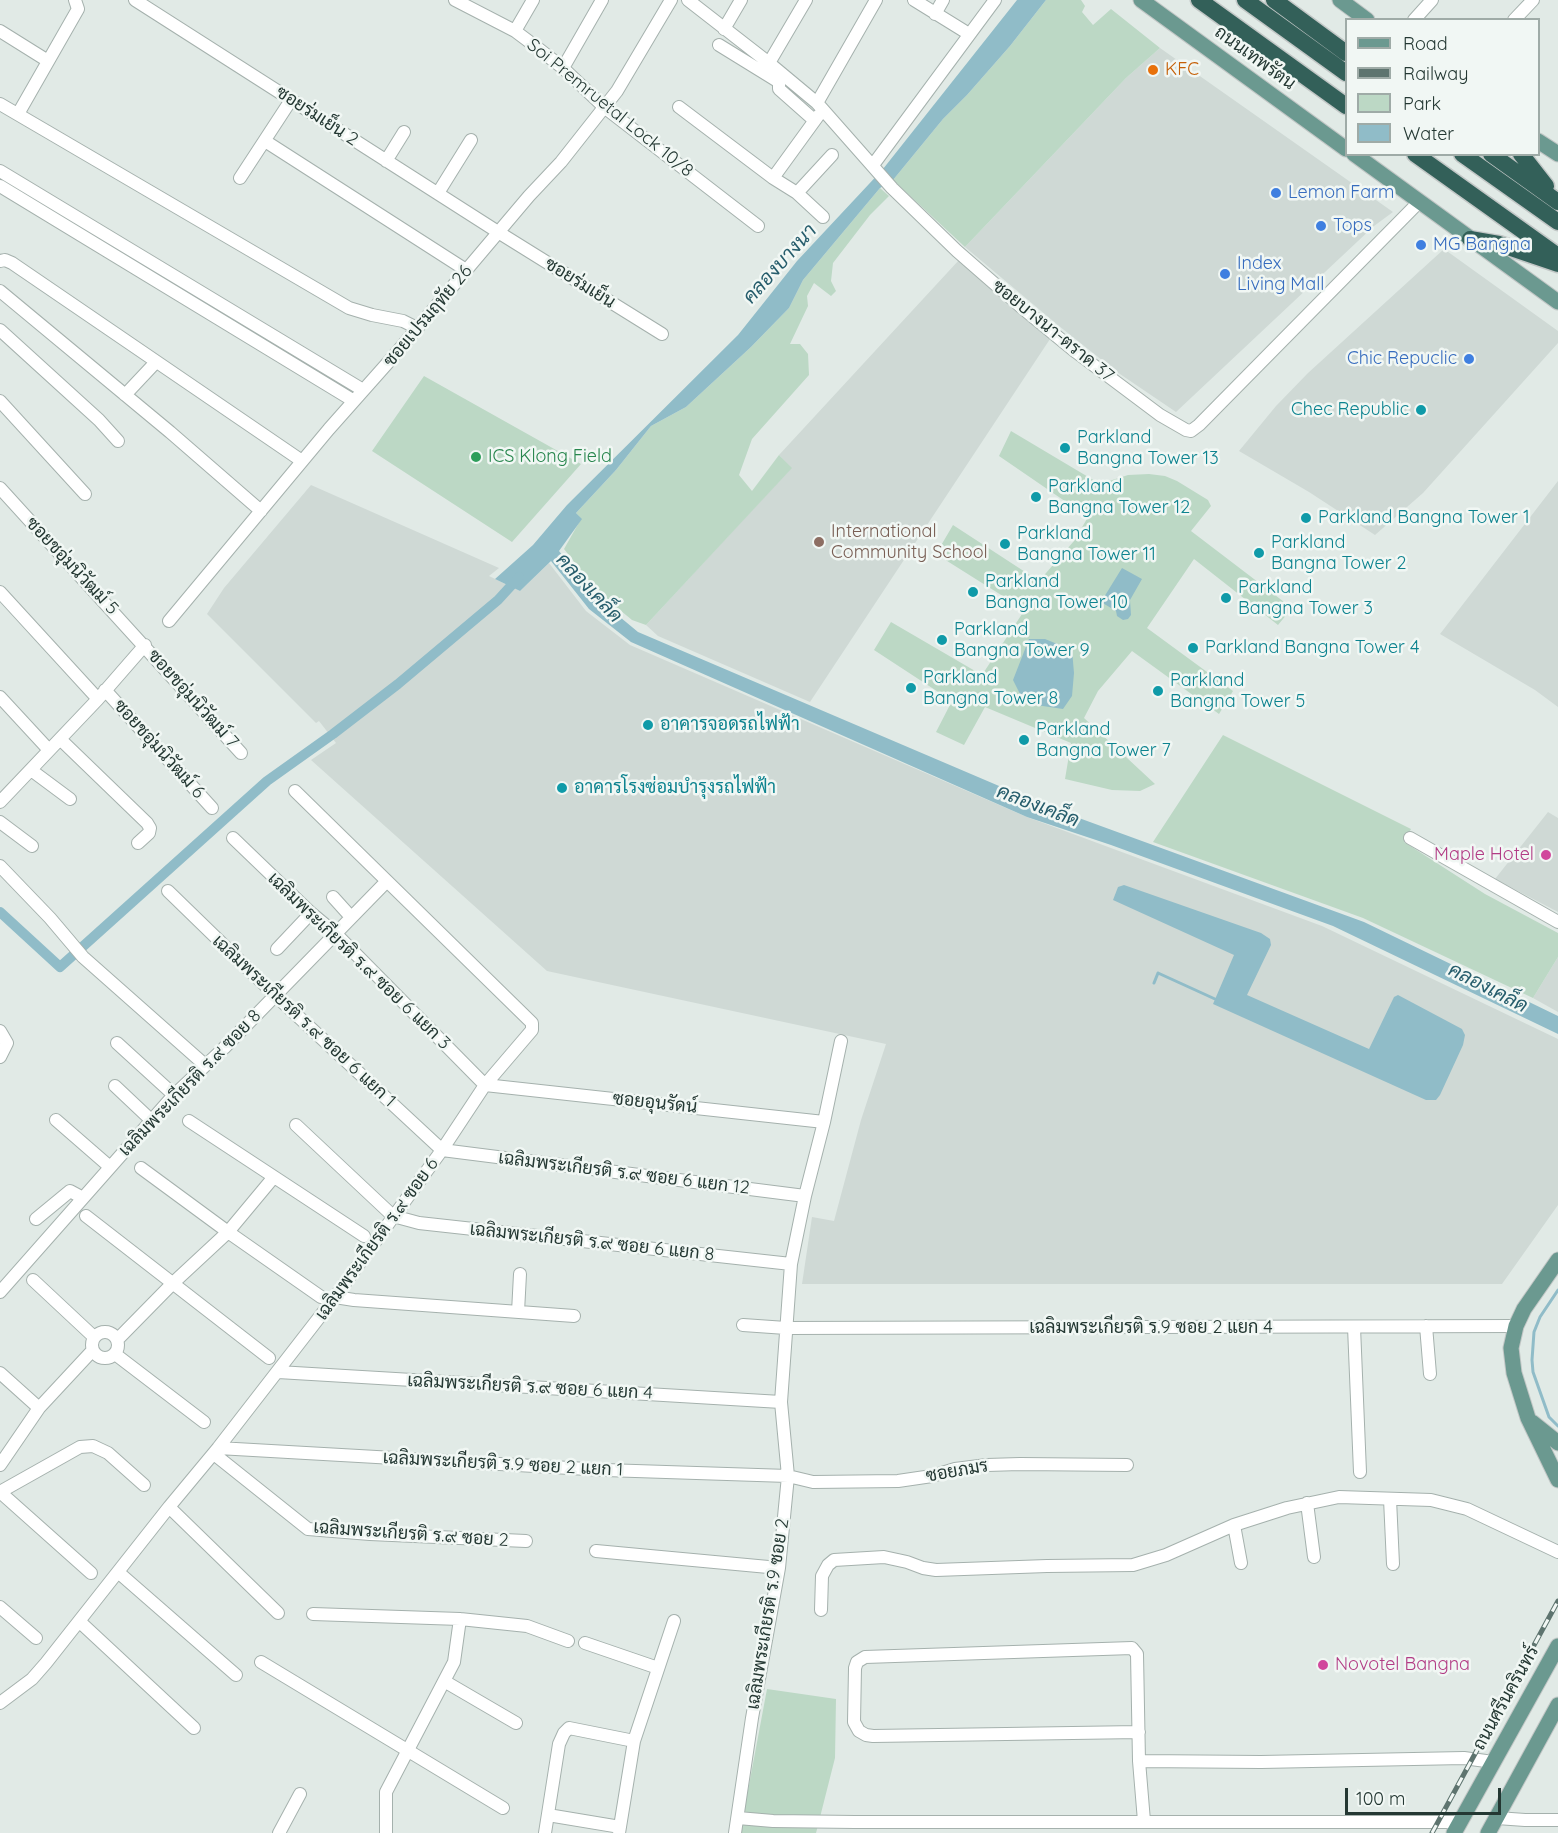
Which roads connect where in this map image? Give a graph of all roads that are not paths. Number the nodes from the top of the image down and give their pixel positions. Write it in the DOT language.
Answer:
graph roads {
  1 [pos="75,0"];
  2 [pos="135,0"];
  3 [pos="533,0"];
  4 [pos="602,0"];
  5 [pos="671,0"];
  6 [pos="688,0"];
  7 [pos="741,0"];
  8 [pos="806,0"];
  9 [pos="876,0"];
  10 [pos="914,0"];
  11 [pos="943,0"];
  12 [pos="995,0"];
  13 [pos="1141,0"];
  14 [pos="1199,0"];
  15 [pos="1218,0"];
  16 [pos="1245,0"];
  17 [pos="1263,0"];
  18 [pos="1274,0"];
  19 [pos="1340,0"];
  20 [pos="1432,0"];
  21 [pos="1533,0"];
  22 [pos="463,2"];
  23 [pos="935,14"];
  24 [pos="1364,18"];
  25 [pos="1416,18"];
  26 [pos="1516,18"];
  27 [pos="724,29"];
  28 [pos="0,31"];
  29 [pos="515,31"];
  30 [pos="969,34"];
  31 [pos="719,45"];
  32 [pos="1345,51"];
  33 [pos="1345,59"];
  34 [pos="48,61"];
  35 [pos="769,63"];
  36 [pos="563,68"];
  37 [pos="1345,72"];
  38 [pos="1345,92"];
  39 [pos="291,100"];
  40 [pos="0,104"];
  41 [pos="1345,105"];
  42 [pos="604,107"];
  43 [pos="679,107"];
  44 [pos="820,107"];
  45 [pos="18,114"];
  46 [pos="814,120"];
  47 [pos="404,132"];
  48 [pos="471,140"];
  49 [pos="265,141"];
  50 [pos="1540,142"];
  51 [pos="1345,148"];
  52 [pos="832,154"];
  53 [pos="1558,154"];
  54 [pos="1357,156"];
  55 [pos="1418,156"];
  56 [pos="1436,156"];
  57 [pos="1465,156"];
  58 [pos="1483,156"];
  59 [pos="1494,156"];
  60 [pos="1523,156"];
  61 [pos="386,161"];
  62 [pos="875,167"];
  63 [pos="0,171"];
  64 [pos="240,178"];
  65 [pos="774,178"];
  66 [pos="23,185"];
  67 [pos="0,186"];
  68 [pos="438,193"];
  69 [pos="797,193"];
  70 [pos="16,196"];
  71 [pos="1558,201"];
  72 [pos="1419,202"];
  73 [pos="1558,209"];
  74 [pos="823,217"];
  75 [pos="1558,222"];
  76 [pos="758,226"];
  77 [pos="498,232"];
  78 [pos="1470,239"];
  79 [pos="1558,243"];
  80 [pos="126,247"];
  81 [pos="1558,256"];
  82 [pos="118,258"];
  83 [pos="0,261"];
  84 [pos="1558,264"];
  85 [pos="466,270"];
  86 [pos="0,291"];
  87 [pos="1558,302"];
  88 [pos="225,307"];
  89 [pos="218,318"];
  90 [pos="417,328"];
  91 [pos="0,330"];
  92 [pos="662,334"];
  93 [pos="284,343"];
  94 [pos="277,354"];
  95 [pos="156,362"];
  96 [pos="363,390"];
  97 [pos="125,395"];
  98 [pos="354,401"];
  99 [pos="0,402"];
  100 [pos="118,441"];
  101 [pos="302,461"];
  102 [pos="0,488"];
  103 [pos="85,494"];
  104 [pos="261,511"];
  105 [pos="0,592"];
  106 [pos="170,621"];
  107 [pos="145,645"];
  108 [pos="102,694"];
  109 [pos="0,697"];
  110 [pos="60,739"];
  111 [pos="49,750"];
  112 [pos="241,753"];
  113 [pos="31,770"];
  114 [pos="295,791"];
  115 [pos="70,799"];
  116 [pos="0,802"];
  117 [pos="212,808"];
  118 [pos="0,822"];
  119 [pos="233,838"];
  120 [pos="1410,838"];
  121 [pos="138,843"];
  122 [pos="32,846"];
  123 [pos="0,866"];
  124 [pos="387,881"];
  125 [pos="168,891"];
  126 [pos="333,897"];
  127 [pos="311,914"];
  128 [pos="351,917"];
  129 [pos="1558,922"];
  130 [pos="335,933"];
  131 [pos="277,949"];
  132 [pos="275,995"];
  133 [pos="0,1031"];
  134 [pos="841,1041"];
  135 [pos="117,1043"];
  136 [pos="0,1058"];
  137 [pos="206,1065"];
  138 [pos="485,1085"];
  139 [pos="115,1086"];
  140 [pos="174,1095"];
  141 [pos="56,1120"];
  142 [pos="151,1120"];
  143 [pos="189,1121"];
  144 [pos="824,1122"];
  145 [pos="296,1125"];
  146 [pos="442,1150"];
  147 [pos="110,1167"];
  148 [pos="141,1168"];
  149 [pos="273,1178"];
  150 [pos="806,1196"];
  151 [pos="83,1198"];
  152 [pos="86,1216"];
  153 [pos="393,1216"];
  154 [pos="36,1219"];
  155 [pos="228,1232"];
  156 [pos="364,1236"];
  157 [pos="1558,1260"];
  158 [pos="791,1264"];
  159 [pos="520,1274"];
  160 [pos="33,1280"];
  161 [pos="172,1284"];
  162 [pos="0,1292"];
  163 [pos="321,1297"];
  164 [pos="335,1297"];
  165 [pos="518,1312"];
  166 [pos="574,1316"];
  167 [pos="743,1325"];
  168 [pos="1426,1326"];
  169 [pos="1516,1326"];
  170 [pos="1354,1327"];
  171 [pos="786,1328"];
  172 [pos="94,1336"];
  173 [pos="117,1340"];
  174 [pos="92,1351"];
  175 [pos="115,1354"];
  176 [pos="269,1358"];
  177 [pos="278,1372"];
  178 [pos="0,1373"];
  179 [pos="1430,1374"];
  180 [pos="782,1402"];
  181 [pos="39,1408"];
  182 [pos="1528,1418"];
  183 [pos="204,1422"];
  184 [pos="1558,1443"];
  185 [pos="216,1451"];
  186 [pos="0,1465"];
  187 [pos="1127,1465"];
  188 [pos="1360,1472"];
  189 [pos="788,1476"];
  190 [pos="1558,1480"];
  191 [pos="144,1485"];
  192 [pos="0,1492"];
  193 [pos="1390,1499"];
  194 [pos="1307,1503"];
  195 [pos="169,1507"];
  196 [pos="1234,1525"];
  197 [pos="526,1541"];
  198 [pos="596,1551"];
  199 [pos="1558,1552"];
  200 [pos="1314,1557"];
  201 [pos="1241,1563"];
  202 [pos="1393,1564"];
  203 [pos="779,1568"];
  204 [pos="118,1572"];
  205 [pos="91,1573"];
  206 [pos="0,1607"];
  207 [pos="820,1610"];
  208 [pos="278,1613"];
  209 [pos="313,1614"];
  210 [pos="460,1619"];
  211 [pos="674,1621"];
  212 [pos="80,1622"];
  213 [pos="36,1638"];
  214 [pos="568,1641"];
  215 [pos="585,1643"];
  216 [pos="1558,1646"];
  217 [pos="261,1662"];
  218 [pos="658,1668"];
  219 [pos="236,1675"];
  220 [pos="444,1681"];
  221 [pos="0,1703"];
  222 [pos="1558,1705"];
  223 [pos="516,1723"];
  224 [pos="195,1728"];
  225 [pos="1138,1732"];
  226 [pos="634,1741"];
  227 [pos="408,1750"];
  228 [pos="1139,1761"];
  229 [pos="1493,1762"];
  230 [pos="300,1794"];
  231 [pos="502,1808"];
  232 [pos="548,1815"];
  233 [pos="738,1818"];
  234 [pos="1497,1818"];
  235 [pos="1558,1820"];
  236 [pos="1144,1821"];
  237 [pos="1457,1828"];
  238 [pos="619,1830"];
  239 [pos="279,1833"];
  240 [pos="386,1833"];
  241 [pos="544,1833"];
  242 [pos="735,1833"];
  243 [pos="1488,1833"];
  1 -- 34 [label="street"];
  2 -- 39 [label="street, ซอยร่มเย็น 2"];
  3 -- 29 [label="street"];
  4 -- 36 [label="street"];
  5 -- 42 [label="street, ซอยเปรมฤทัย 26"];
  6 -- 27 [label="street, ซอยบางนา-ตราด 37"];
  7 -- 27 [label="street"];
  8 -- 35 [label="street"];
  9 -- 44 [label="street"];
  10 -- 23 [label="street"];
  11 -- 23 [label="street"];
  12 -- 30 [label="street"];
  13 -- 51 [label="main road, ถนนเทพรัตน"];
  14 -- 41 [label="highway, ถนนเทพรัตน"];
  15 -- 38 [label="highway"];
  16 -- 37 [label="highway"];
  17 -- 33 [label="highway"];
  18 -- 32 [label="highway"];
  19 -- 24 [label="main road"];
  20 -- 25 [label="street"];
  21 -- 26 [label="street"];
  22 -- 29 [label="street, Soi Premruetal Lock 10/8"];
  23 -- 30 [label="street"];
  27 -- 35 [label="street, ซอยบางนา-ตราด 37"];
  28 -- 34 [label="street"];
  29 -- 36 [label="street, Soi Premruetal Lock 10/8"];
  30 -- 62 [label="street"];
  31 -- 46 [label="street"];
  34 -- 45 [label="street"];
  35 -- 44 [label="street, ซอยบางนา-ตราด 37"];
  36 -- 42 [label="street, Soi Premruetal Lock 10/8"];
  39 -- 49 [label="street"];
  39 -- 61 [label="street, ซอยร่มเย็น 2"];
  40 -- 45 [label="street"];
  42 -- 76 [label="street, Soi Premruetal Lock 10/8"];
  42 -- 77 [label="street, ซอยเปรมฤทัย 26"];
  43 -- 65 [label="street"];
  44 -- 46 [label="street"];
  44 -- 62 [label="street, ซอยบางนา-ตราด 37"];
  45 -- 90 [label="street"];
  46 -- 65 [label="street"];
  47 -- 61 [label="street"];
  48 -- 68 [label="street"];
  49 -- 64 [label="street"];
  49 -- 85 [label="street"];
  50 -- 53 [label="main road"];
  52 -- 69 [label="street"];
  54 -- 72 [label="main road"];
  55 -- 81 [label="highway"];
  56 -- 79 [label="highway"];
  57 -- 75 [label="highway"];
  58 -- 73 [label="highway"];
  59 -- 71 [label="highway"];
  60 -- 71 [label="highway"];
  61 -- 68 [label="street, ซอยร่มเย็น 2"];
  62 -- 72 [label="street, ซอยบางนา-ตราด 37"];
  63 -- 66 [label="street"];
  65 -- 69 [label="street"];
  66 -- 70 [label="street"];
  66 -- 80 [label="street"];
  67 -- 70 [label="street"];
  68 -- 77 [label="street, ซอยร่มเย็น 2"];
  69 -- 74 [label="street"];
  70 -- 82 [label="street"];
  72 -- 78 [label="main road"];
  77 -- 85 [label="street, ซอยเปรมฤทัย 26"];
  77 -- 92 [label="street, ซอยร่มเย็น"];
  78 -- 84 [label="highway"];
  78 -- 87 [label="main road"];
  80 -- 82 [label="street"];
  80 -- 88 [label="street"];
  82 -- 89 [label="street"];
  83 -- 95 [label="street"];
  85 -- 90 [label="street, ซอยเปรมฤทัย 26"];
  86 -- 97 [label="street"];
  88 -- 89 [label="street"];
  88 -- 93 [label="street"];
  89 -- 94 [label="street"];
  90 -- 96 [label="street, ซอยเปรมฤทัย 26"];
  91 -- 100 [label="street"];
  93 -- 94 [label="street"];
  93 -- 96 [label="street"];
  94 -- 98 [label="street"];
  95 -- 97 [label="street"];
  95 -- 101 [label="street"];
  96 -- 98 [label="street, ซอยเปรมฤทัย 26"];
  97 -- 104 [label="street"];
  98 -- 101 [label="street, ซอยเปรมฤทัย 26"];
  99 -- 103 [label="street"];
  101 -- 104 [label="street, ซอยเปรมฤทัย 26"];
  102 -- 107 [label="street, ซอยชอุ่มนิวัฒม์ 5"];
  104 -- 106 [label="street, ซอยเปรมฤทัย 26"];
  105 -- 108 [label="street, ซอยชอุ่มนิวัฒม์ 6"];
  107 -- 108 [label="street"];
  107 -- 112 [label="street, ซอยชอุ่มนิวัฒม์ 7"];
  108 -- 110 [label="street"];
  108 -- 117 [label="street, ซอยชอุ่มนิวัฒม์ 6"];
  109 -- 111 [label="street"];
  110 -- 111 [label="street"];
  110 -- 121 [label="street"];
  111 -- 113 [label="street"];
  113 -- 115 [label="street"];
  113 -- 116 [label="street"];
  114 -- 124 [label="street, เฉลิมพระเกียรติ ร.๙ ซอย 6"];
  118 -- 122 [label="street"];
  119 -- 127 [label="street, เฉลิมพระเกียรติ ร.๙ ซอย 6 แยก 3"];
  120 -- 129 [label="street"];
  123 -- 137 [label="street"];
  124 -- 128 [label="street, เฉลิมพระเกียรติ ร.๙ ซอย 8"];
  124 -- 138 [label="street, เฉลิมพระเกียรติ ร.๙ ซอย 6"];
  125 -- 132 [label="street, เฉลิมพระเกียรติ ร.๙ ซอย 6 แยก 1"];
  126 -- 128 [label="street"];
  127 -- 130 [label="street, เฉลิมพระเกียรติ ร.๙ ซอย 6 แยก 3"];
  127 -- 131 [label="street"];
  128 -- 130 [label="street, เฉลิมพระเกียรติ ร.๙ ซอย 8"];
  130 -- 132 [label="street, เฉลิมพระเกียรติ ร.๙ ซอย 8"];
  130 -- 138 [label="street, เฉลิมพระเกียรติ ร.๙ ซอย 6 แยก 3"];
  132 -- 137 [label="street, เฉลิมพระเกียรติ ร.๙ ซอย 8"];
  132 -- 146 [label="street, เฉลิมพระเกียรติ ร.๙ ซอย 6 แยก 1"];
  133 -- 136 [label="street"];
  134 -- 144 [label="street, เฉลิมพระเกียรติ ร.9 ซอย 2"];
  135 -- 140 [label="street"];
  137 -- 140 [label="street, เฉลิมพระเกียรติ ร.๙ ซอย 8"];
  138 -- 144 [label="street, ซอยอุนรัดน์"];
  138 -- 146 [label="street, เฉลิมพระเกียรติ ร.๙ ซอย 6"];
  139 -- 142 [label="street"];
  140 -- 142 [label="street, เฉลิมพระเกียรติ ร.๙ ซอย 8"];
  141 -- 147 [label="street"];
  142 -- 147 [label="street, เฉลิมพระเกียรติ ร.๙ ซอย 8"];
  143 -- 149 [label="street"];
  144 -- 150 [label="street, เฉลิมพระเกียรติ ร.9 ซอย 2"];
  145 -- 153 [label="street"];
  146 -- 150 [label="street, เฉลิมพระเกียรติ ร.๙ ซอย 6 แยก 12"];
  146 -- 153 [label="street, เฉลิมพระเกียรติ ร.๙ ซอย 6"];
  147 -- 151 [label="street, เฉลิมพระเกียรติ ร.๙ ซอย 8"];
  148 -- 155 [label="street"];
  149 -- 155 [label="street"];
  149 -- 156 [label="street"];
  150 -- 158 [label="street, เฉลิมพระเกียรติ ร.9 ซอย 2"];
  151 -- 154 [label="street"];
  151 -- 162 [label="street, เฉลิมพระเกียรติ ร.๙ ซอย 8"];
  152 -- 161 [label="street"];
  153 -- 158 [label="street, เฉลิมพระเกียรติ ร.๙ ซอย 6 แยก 8"];
  153 -- 164 [label="street, เฉลิมพระเกียรติ ร.๙ ซอย 6"];
  155 -- 161 [label="street"];
  155 -- 163 [label="street"];
  157 -- 169 [label="main road"];
  158 -- 171 [label="street, เฉลิมพระเกียรติ ร.9 ซอย 2"];
  159 -- 165 [label="street"];
  160 -- 172 [label="street"];
  161 -- 173 [label="street"];
  161 -- 176 [label="street"];
  164 -- 165 [label="street"];
  164 -- 177 [label="street, เฉลิมพระเกียรติ ร.๙ ซอย 6"];
  165 -- 166 [label="street"];
  167 -- 171 [label="street, เฉลิมพระเกียรติ ร.9 ซอย 2 แยก 4"];
  168 -- 169 [label="street, เฉลิมพระเกียรติ ร.9 ซอย 2 แยก 4"];
  168 -- 170 [label="street, เฉลิมพระเกียรติ ร.9 ซอย 2 แยก 4"];
  168 -- 179 [label="street"];
  169 -- 182 [label="main road"];
  170 -- 171 [label="street, เฉลิมพระเกียรติ ร.9 ซอย 2 แยก 4"];
  170 -- 188 [label="street"];
  171 -- 180 [label="street, เฉลิมพระเกียรติ ร.9 ซอย 2"];
  172 -- 173 [label="street"];
  172 -- 174 [label="street"];
  173 -- 175 [label="street"];
  174 -- 175 [label="street"];
  174 -- 181 [label="street"];
  175 -- 183 [label="street"];
  177 -- 180 [label="street, เฉลิมพระเกียรติ ร.๙ ซอย 6 แยก 4"];
  177 -- 185 [label="street, เฉลิมพระเกียรติ ร.๙ ซอย 6"];
  178 -- 181 [label="street"];
  180 -- 189 [label="street, เฉลิมพระเกียรติ ร.9 ซอย 2"];
  181 -- 186 [label="street"];
  182 -- 184 [label="main road"];
  182 -- 190 [label="main road"];
  185 -- 189 [label="street, เฉลิมพระเกียรติ ร.9 ซอย 2 แยก 1"];
  185 -- 195 [label="street, เฉลิมพระเกียรติ ร.๙ ซอย 6"];
  185 -- 197 [label="street, เฉลิมพระเกียรติ ร.๙ ซอย 2"];
  187 -- 189 [label="street, ซอยภมร"];
  189 -- 203 [label="street, เฉลิมพระเกียรติ ร.9 ซอย 2"];
  191 -- 192 [label="street"];
  192 -- 205 [label="street"];
  193 -- 194 [label="street"];
  193 -- 199 [label="street"];
  193 -- 202 [label="street"];
  194 -- 196 [label="street"];
  194 -- 200 [label="street"];
  195 -- 204 [label="street, เฉลิมพระเกียรติ ร.๙ ซอย 6"];
  195 -- 208 [label="street"];
  196 -- 201 [label="street"];
  196 -- 207 [label="street"];
  198 -- 203 [label="street"];
  203 -- 233 [label="street, เฉลิมพระเกียรติ ร.9 ซอย 2"];
  204 -- 212 [label="street, เฉลิมพระเกียรติ ร.๙ ซอย 6"];
  204 -- 219 [label="street"];
  206 -- 213 [label="street"];
  209 -- 210 [label="street"];
  210 -- 214 [label="street"];
  210 -- 220 [label="street"];
  211 -- 218 [label="street"];
  212 -- 221 [label="street, เฉลิมพระเกียรติ ร.๙ ซอย 6"];
  212 -- 224 [label="street"];
  215 -- 218 [label="street"];
  216 -- 229 [label="main road, ถนนศรีนครินทร์"];
  217 -- 227 [label="street"];
  218 -- 226 [label="street"];
  220 -- 223 [label="street"];
  220 -- 227 [label="street"];
  222 -- 234 [label="main road"];
  225 -- 225 [label="street"];
  225 -- 228 [label="street"];
  226 -- 232 [label="street"];
  226 -- 238 [label="street"];
  227 -- 231 [label="street"];
  227 -- 240 [label="street"];
  228 -- 229 [label="street"];
  228 -- 236 [label="street"];
  229 -- 237 [label="main road, ถนนศรีนครินทร์"];
  230 -- 239 [label="street"];
  232 -- 238 [label="street"];
  232 -- 241 [label="street"];
  233 -- 236 [label="street"];
  233 -- 242 [label="street, เฉลิมพระเกียรติ ร.9 ซอย 2"];
  234 -- 235 [label="street"];
  234 -- 243 [label="main road"];
  236 -- 237 [label="street"];
}
